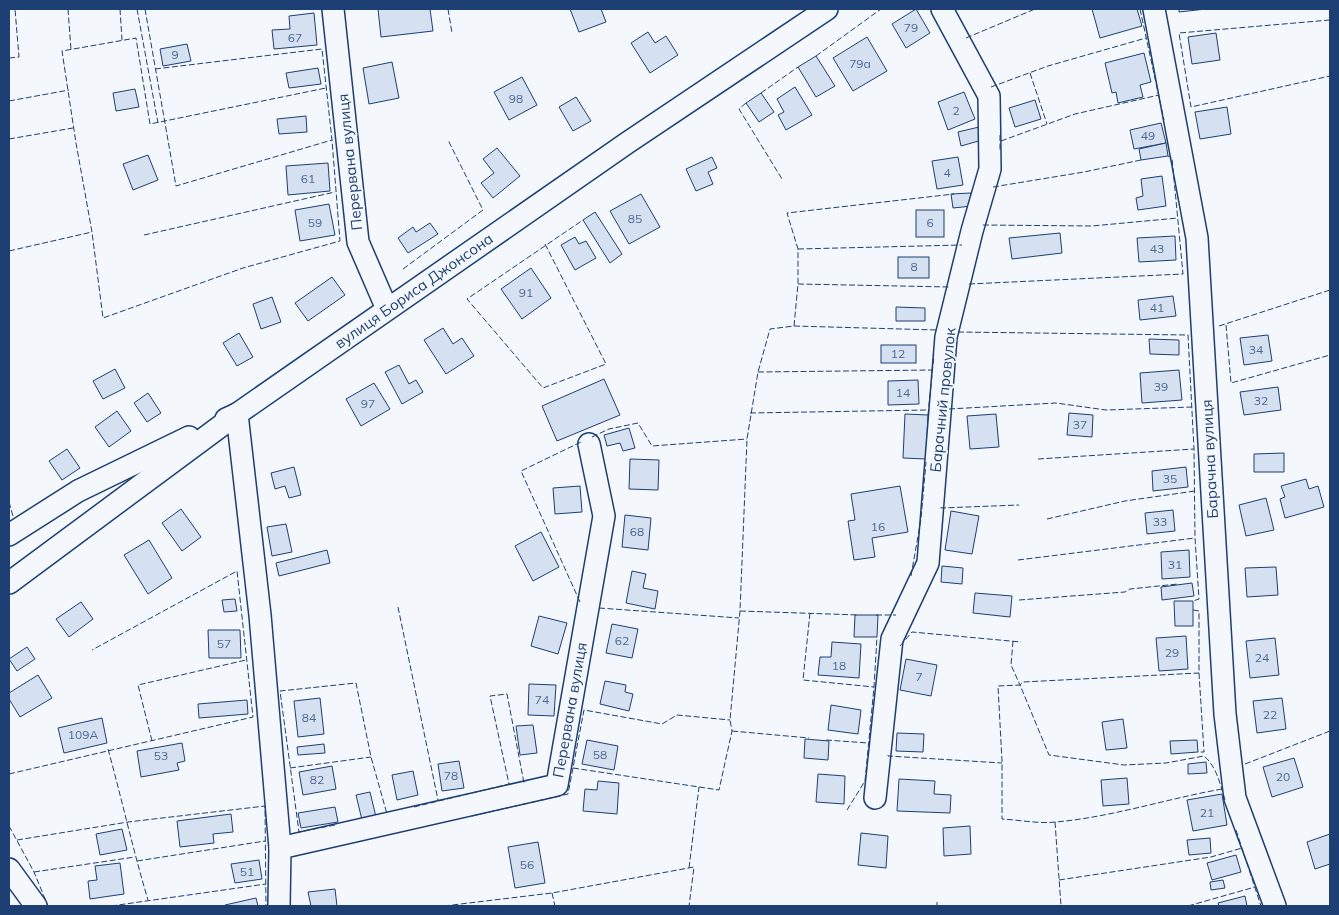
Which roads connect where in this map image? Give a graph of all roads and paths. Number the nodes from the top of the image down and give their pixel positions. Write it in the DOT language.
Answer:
graph roads {
  1 [pos="333,9"];
  2 [pos="827,9"];
  3 [pos="942,9"];
  4 [pos="1154,9"];
  5 [pos="387,309"];
  6 [pos="237,414"];
  7 [pos="589,444"];
  8 [pos="9,535"];
  9 [pos="9,583"];
  10 [pos="875,798"];
  11 [pos="280,848"];
  12 [pos="9,869"];
  13 [pos="36,906"];
  14 [pos="279,906"];
  15 [pos="1275,906"];
  1 -- 5 [label="street, Перервана вулиця"];
  2 -- 5 [label="street, вулиця Бориса Джонсона"];
  3 -- 10 [label="street, Барачний провулок"];
  4 -- 15 [label="street, Барачна вулиця"];
  5 -- 6 [label="street, вулиця Бориса Джонсона"];
  6 -- 8 [label="street"];
  6 -- 9 [label="street, вулиця Бориса Джонсона"];
  6 -- 11 [label="street"];
  7 -- 11 [label="street, Перервана вулиця"];
  11 -- 14 [label="street"];
  12 -- 13 [label="street"];
}
